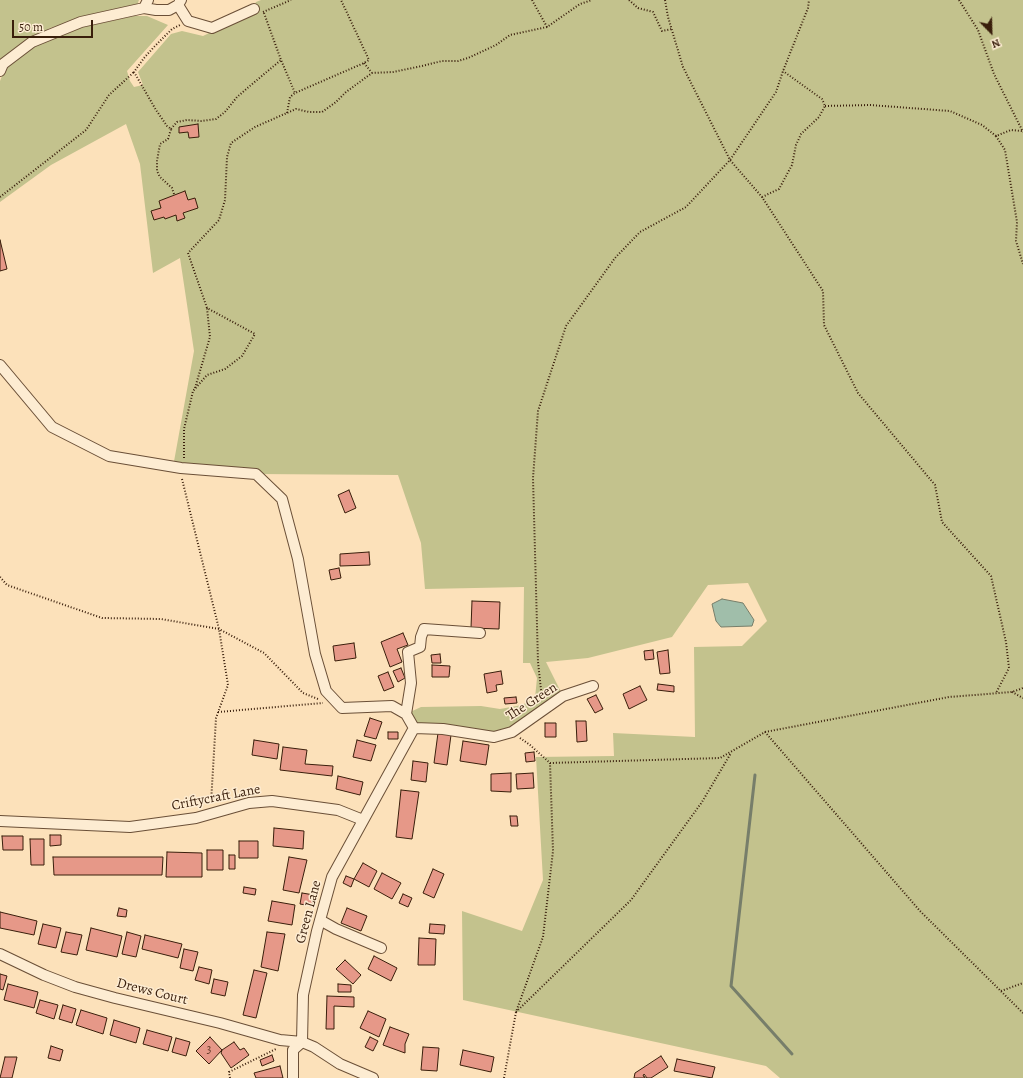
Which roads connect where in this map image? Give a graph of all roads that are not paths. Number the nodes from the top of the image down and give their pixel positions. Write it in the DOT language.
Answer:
graph roads {
  1 [pos="179,3"];
  2 [pos="146,4"];
  3 [pos="259,10"];
  4 [pos="0,71"];
  5 [pos="0,366"];
  6 [pos="480,633"];
  7 [pos="593,686"];
  8 [pos="406,714"];
  9 [pos="414,728"];
  10 [pos="363,820"];
  11 [pos="0,821"];
  12 [pos="320,920"];
  13 [pos="381,948"];
  14 [pos="0,954"];
  15 [pos="302,1042"];
  16 [pos="293,1078"];
  17 [pos="373,1078"];
  1 -- 2 [label="street"];
  1 -- 3 [label="street"];
  2 -- 4 [label="street"];
  5 -- 8 [label="street"];
  6 -- 8 [label="street"];
  7 -- 9 [label="street, The Green"];
  8 -- 9 [label="street"];
  9 -- 10 [label="street, Green Lane"];
  10 -- 11 [label="street, Criftycraft Lane"];
  10 -- 12 [label="street, Green Lane"];
  12 -- 13 [label="street"];
  12 -- 15 [label="street, Green Lane"];
  14 -- 15 [label="street, Drews Court"];
  15 -- 16 [label="street"];
  15 -- 17 [label="street"];
}
